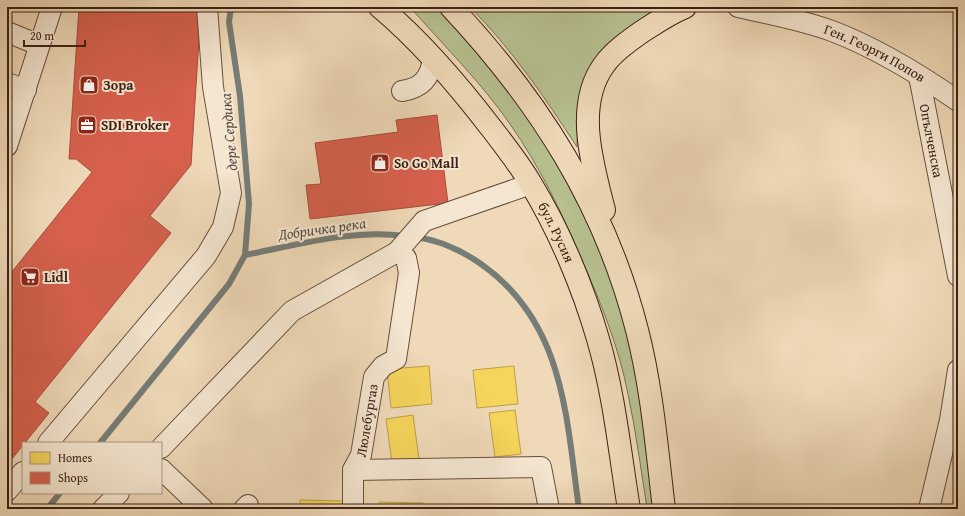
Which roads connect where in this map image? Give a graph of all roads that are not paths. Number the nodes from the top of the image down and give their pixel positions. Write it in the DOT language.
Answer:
graph roads {
  1 [pos="52,7"];
  2 [pos="207,7"];
  3 [pos="450,7"];
  4 [pos="685,7"];
  5 [pos="738,7"];
  6 [pos="384,9"];
  7 [pos="7,32"];
  8 [pos="39,45"];
  9 [pos="433,58"];
  10 [pos="919,76"];
  11 [pos="7,83"];
  12 [pos="26,90"];
  13 [pos="402,91"];
  14 [pos="958,101"];
  15 [pos="8,137"];
  16 [pos="531,184"];
  17 [pos="404,242"];
  18 [pos="618,265"];
  19 [pos="958,276"];
  20 [pos="958,370"];
  21 [pos="954,421"];
  22 [pos="49,442"];
  23 [pos="162,447"];
  24 [pos="162,470"];
  25 [pos="353,470"];
  26 [pos="22,473"];
  27 [pos="7,491"];
  28 [pos="118,494"];
  29 [pos="103,509"];
  30 [pos="202,509"];
  31 [pos="353,509"];
  32 [pos="549,509"];
  33 [pos="629,509"];
  34 [pos="664,509"];
  35 [pos="929,509"];
  1 -- 8 [label="street"];
  2 -- 22 [label="street"];
  3 -- 18 [label="main road"];
  4 -- 18 [label="main road"];
  5 -- 10 [label="street, Ген. Георги Попов"];
  6 -- 9 [label="main road, бул. Русия"];
  7 -- 8 [label="street"];
  8 -- 12 [label="street"];
  9 -- 13 [label="street"];
  9 -- 16 [label="main road, бул. Русия"];
  10 -- 14 [label="street, Ген. Георги Попов"];
  10 -- 19 [label="street, Опълченска"];
  11 -- 12 [label="street"];
  12 -- 15 [label="street"];
  16 -- 17 [label="street"];
  16 -- 33 [label="main road, бул. Русия"];
  17 -- 23 [label="street"];
  17 -- 25 [label="street, Люлебургаз"];
  18 -- 34 [label="main road"];
  20 -- 21 [label="street"];
  21 -- 35 [label="street"];
  24 -- 30 [label="street"];
  25 -- 31 [label="street, Люлебургаз"];
  25 -- 32 [label="street"];
  26 -- 27 [label="street"];
  28 -- 29 [label="street"];
}
